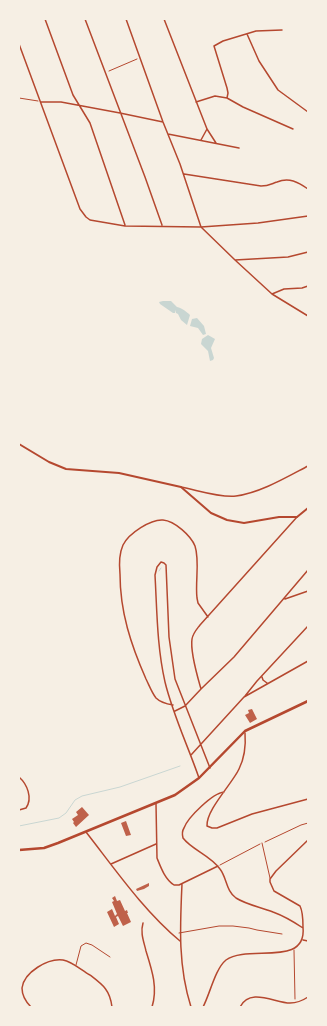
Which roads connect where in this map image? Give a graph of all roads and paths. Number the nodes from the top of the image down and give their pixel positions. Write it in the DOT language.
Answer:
graph roads {
  1 [pos="45,19"];
  2 [pos="85,19"];
  3 [pos="126,19"];
  4 [pos="164,19"];
  5 [pos="282,30"];
  6 [pos="247,34"];
  7 [pos="19,44"];
  8 [pos="140,58"];
  9 [pos="104,72"];
  10 [pos="19,98"];
  11 [pos="227,98"];
  12 [pos="40,102"];
  13 [pos="196,102"];
  14 [pos="79,106"];
  15 [pos="308,112"];
  16 [pos="120,113"];
  17 [pos="163,122"];
  18 [pos="207,129"];
  19 [pos="293,129"];
  20 [pos="168,134"];
  21 [pos="201,140"];
  22 [pos="216,143"];
  23 [pos="239,148"];
  24 [pos="19,169"];
  25 [pos="184,174"];
  26 [pos="19,179"];
  27 [pos="308,188"];
  28 [pos="308,216"];
  29 [pos="125,226"];
  30 [pos="162,226"];
  31 [pos="201,227"];
  32 [pos="308,252"];
  33 [pos="235,260"];
  34 [pos="308,286"];
  35 [pos="272,294"];
  36 [pos="308,316"];
  37 [pos="19,444"];
  38 [pos="308,466"];
  39 [pos="181,487"];
  40 [pos="308,508"];
  41 [pos="297,517"];
  42 [pos="308,570"];
  43 [pos="308,591"];
  44 [pos="283,600"];
  45 [pos="208,616"];
  46 [pos="308,626"];
  47 [pos="308,661"];
  48 [pos="262,676"];
  49 [pos="267,683"];
  50 [pos="201,689"];
  51 [pos="244,697"];
  52 [pos="308,701"];
  53 [pos="173,705"];
  54 [pos="185,706"];
  55 [pos="175,711"];
  56 [pos="245,731"];
  57 [pos="201,746"];
  58 [pos="191,755"];
  59 [pos="210,768"];
  60 [pos="19,777"];
  61 [pos="199,778"];
  62 [pos="224,792"];
  63 [pos="308,799"];
  64 [pos="156,804"];
  65 [pos="19,810"];
  66 [pos="308,823"];
  67 [pos="86,832"];
  68 [pos="308,840"];
  69 [pos="262,843"];
  70 [pos="156,844"];
  71 [pos="19,850"];
  72 [pos="111,864"];
  73 [pos="218,866"];
  74 [pos="270,879"];
  75 [pos="182,884"];
  76 [pos="143,924"];
  77 [pos="303,928"];
  78 [pos="179,933"];
  79 [pos="282,934"];
  80 [pos="303,940"];
  81 [pos="180,941"];
  82 [pos="308,941"];
  83 [pos="294,950"];
  84 [pos="110,957"];
  85 [pos="76,966"];
  86 [pos="308,997"];
  87 [pos="295,1003"];
  88 [pos="31,1007"];
  89 [pos="112,1007"];
  90 [pos="152,1007"];
  91 [pos="191,1007"];
  92 [pos="203,1007"];
  93 [pos="240,1007"];
  1 -- 14 [label="street"];
  2 -- 9 [label="street"];
  3 -- 8 [label="street"];
  4 -- 13 [label="street"];
  5 -- 6 [label="street"];
  6 -- 11 [label="street"];
  6 -- 15 [label="street"];
  7 -- 12 [label="street"];
  8 -- 9 [label="path"];
  8 -- 17 [label="street"];
  9 -- 16 [label="street"];
  10 -- 12 [label="path"];
  11 -- 13 [label="street"];
  11 -- 19 [label="street"];
  12 -- 14 [label="street"];
  12 -- 29 [label="street"];
  13 -- 18 [label="street"];
  14 -- 16 [label="street"];
  14 -- 29 [label="street"];
  16 -- 17 [label="street"];
  16 -- 30 [label="street"];
  17 -- 20 [label="street"];
  18 -- 21 [label="street"];
  18 -- 22 [label="street"];
  20 -- 21 [label="street"];
  20 -- 25 [label="street"];
  21 -- 22 [label="street"];
  22 -- 23 [label="street"];
  24 -- 26 [label="street"];
  25 -- 27 [label="street"];
  25 -- 31 [label="street"];
  28 -- 31 [label="street"];
  29 -- 30 [label="street"];
  30 -- 31 [label="street"];
  31 -- 33 [label="street"];
  32 -- 33 [label="street"];
  33 -- 35 [label="street"];
  34 -- 35 [label="street"];
  35 -- 36 [label="street"];
  37 -- 39 [label="street"];
  38 -- 39 [label="street"];
  39 -- 41 [label="street"];
  40 -- 41 [label="street"];
  41 -- 45 [label="street"];
  42 -- 44 [label="street"];
  43 -- 44 [label="street"];
  44 -- 50 [label="street"];
  45 -- 50 [label="street"];
  45 -- 53 [label="street"];
  46 -- 48 [label="street"];
  47 -- 49 [label="street"];
  48 -- 49 [label="street"];
  48 -- 51 [label="street"];
  49 -- 51 [label="street"];
  50 -- 54 [label="street"];
  51 -- 57 [label="street"];
  52 -- 56 [label="main road"];
  53 -- 54 [label="street"];
  53 -- 55 [label="street"];
  54 -- 55 [label="street"];
  54 -- 57 [label="street"];
  55 -- 58 [label="street"];
  56 -- 59 [label="main road"];
  56 -- 62 [label="street"];
  57 -- 58 [label="street"];
  57 -- 59 [label="street"];
  58 -- 61 [label="street"];
  59 -- 61 [label="main road"];
  60 -- 65 [label="street"];
  61 -- 64 [label="main road"];
  62 -- 63 [label="street"];
  62 -- 73 [label="street"];
  64 -- 67 [label="main road"];
  64 -- 70 [label="street"];
  66 -- 69 [label="path"];
  67 -- 71 [label="main road"];
  67 -- 72 [label="street"];
  68 -- 74 [label="street"];
  69 -- 73 [label="path"];
  69 -- 74 [label="lane"];
  70 -- 72 [label="street"];
  70 -- 75 [label="street"];
  72 -- 81 [label="street"];
  73 -- 75 [label="street"];
  73 -- 77 [label="street"];
  74 -- 77 [label="street"];
  75 -- 78 [label="street"];
  76 -- 90 [label="street"];
  77 -- 80 [label="street"];
  78 -- 79 [label="lane"];
  78 -- 81 [label="street"];
  80 -- 82 [label="street"];
  80 -- 83 [label="street"];
  81 -- 91 [label="street"];
  83 -- 87 [label="path"];
  83 -- 92 [label="street"];
  84 -- 85 [label="lane"];
  85 -- 88 [label="street"];
  85 -- 89 [label="street"];
  86 -- 87 [label="street"];
  87 -- 93 [label="street"];
}
